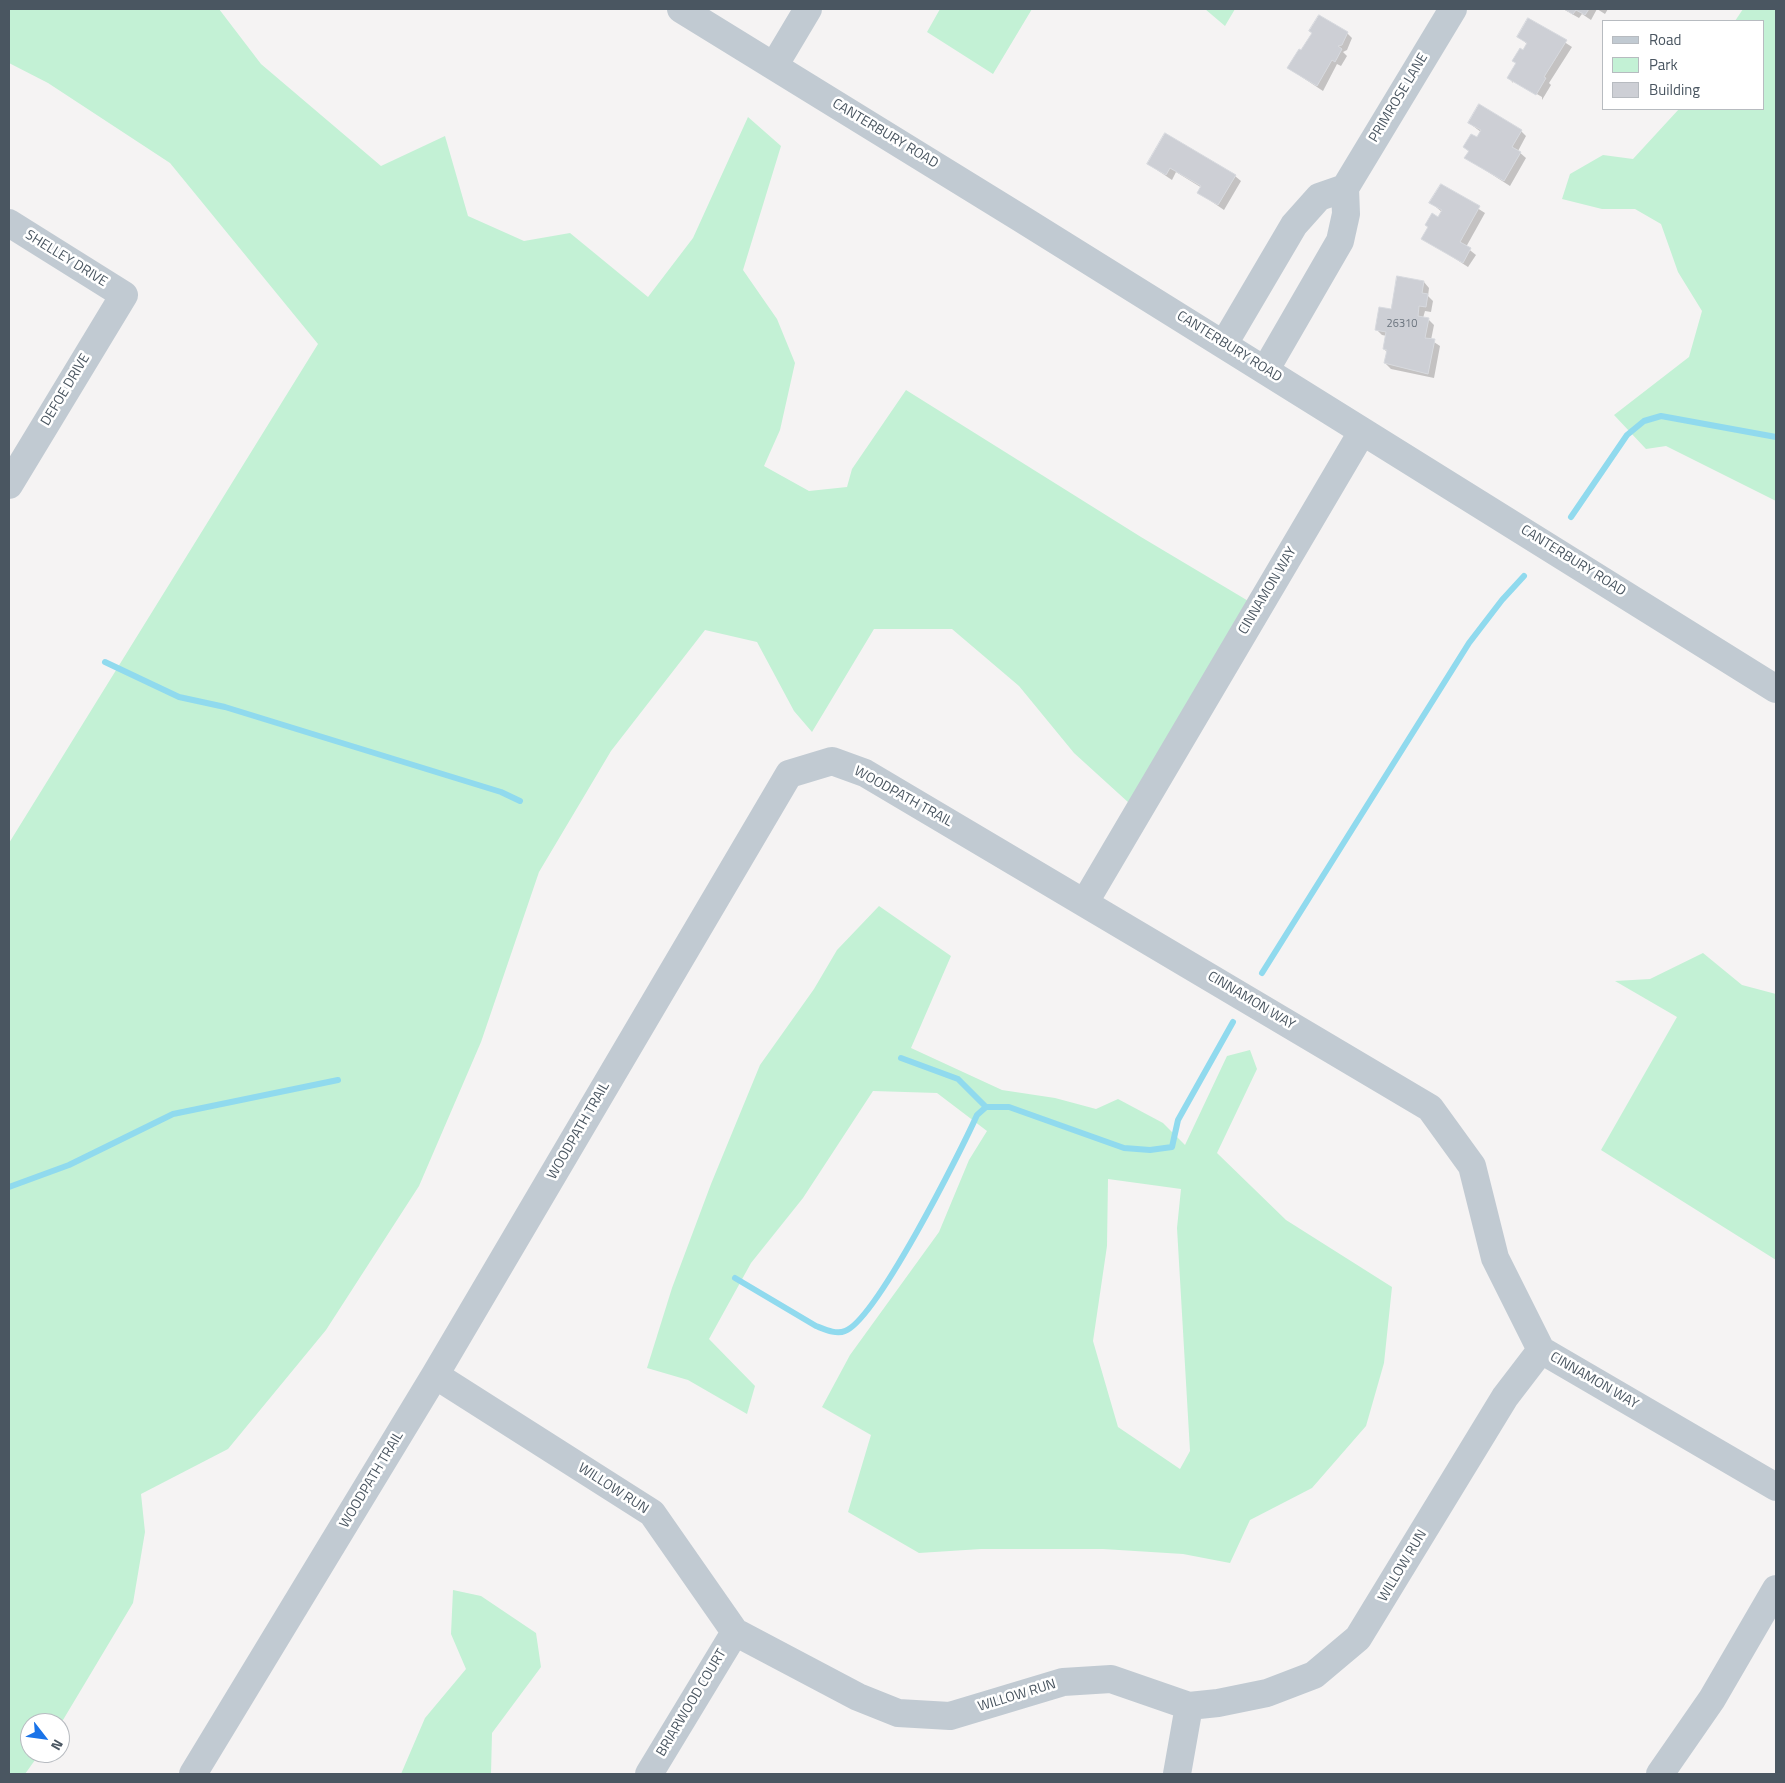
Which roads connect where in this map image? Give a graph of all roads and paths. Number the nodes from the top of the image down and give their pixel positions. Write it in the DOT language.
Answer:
graph roads {
  1 [pos="681,9"];
  2 [pos="808,9"];
  3 [pos="1453,9"];
  4 [pos="774,66"];
  5 [pos="1345,188"];
  6 [pos="9,223"];
  7 [pos="124,295"];
  8 [pos="1224,344"];
  9 [pos="1266,369"];
  10 [pos="1362,432"];
  11 [pos="9,485"];
  12 [pos="1776,689"];
  13 [pos="1085,902"];
  14 [pos="1541,1350"];
  15 [pos="435,1375"];
  16 [pos="1773,1480"];
  17 [pos="1776,1589"];
  18 [pos="735,1632"];
  19 [pos="1189,1706"];
  20 [pos="194,1774"];
  21 [pos="649,1774"];
  22 [pos="1177,1774"];
  23 [pos="1660,1774"];
  1 -- 4 [label="street, CANTERBURY ROAD"];
  2 -- 4 [label="street"];
  3 -- 5 [label="street, PRIMROSE LANE"];
  4 -- 8 [label="street, CANTERBURY ROAD"];
  5 -- 8 [label="street"];
  5 -- 9 [label="street"];
  6 -- 7 [label="street, SHELLEY DRIVE"];
  7 -- 11 [label="street, DEFOE DRIVE"];
  8 -- 9 [label="street, CANTERBURY ROAD"];
  9 -- 10 [label="street, CANTERBURY ROAD"];
  10 -- 12 [label="street, CANTERBURY ROAD"];
  10 -- 13 [label="street, CINNAMON WAY"];
  13 -- 14 [label="street, CINNAMON WAY"];
  13 -- 15 [label="street, WOODPATH TRAIL"];
  14 -- 16 [label="street, CINNAMON WAY"];
  14 -- 19 [label="street, WILLOW RUN"];
  15 -- 18 [label="street, WILLOW RUN"];
  15 -- 20 [label="street, WOODPATH TRAIL"];
  17 -- 23 [label="street"];
  18 -- 19 [label="street, WILLOW RUN"];
  18 -- 21 [label="street, BRIARWOOD COURT"];
  19 -- 22 [label="street"];
}
